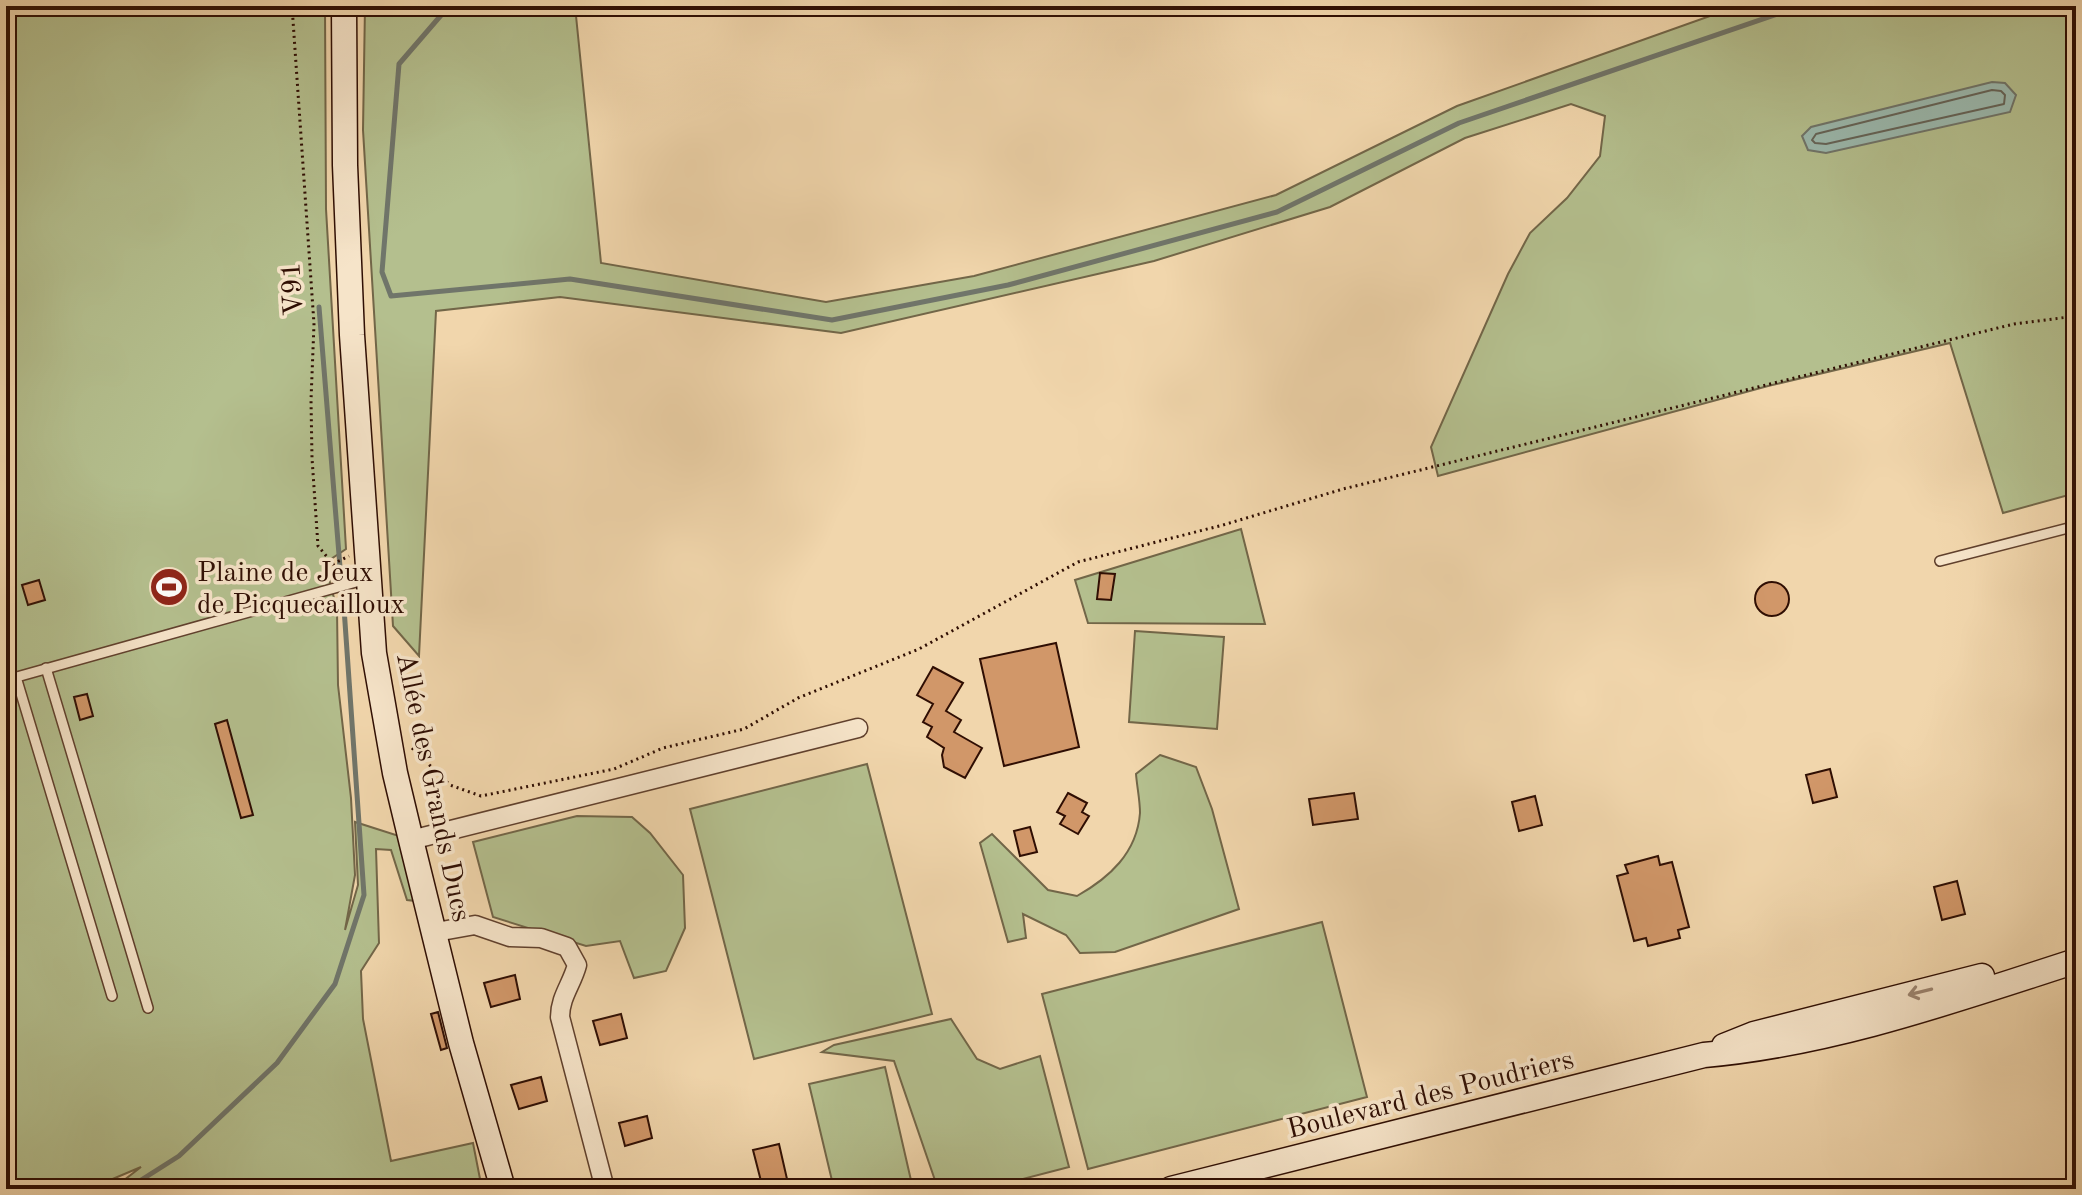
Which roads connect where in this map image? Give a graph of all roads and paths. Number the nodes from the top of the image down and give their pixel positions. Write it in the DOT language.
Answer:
graph roads {
  1 [pos="292,6"];
  2 [pos="344,6"];
  3 [pos="2076,316"];
  4 [pos="2076,526"];
  5 [pos="1940,561"];
  6 [pos="363,562"];
  7 [pos="46,668"];
  8 [pos="11,678"];
  9 [pos="858,728"];
  10 [pos="412,748"];
  11 [pos="411,840"];
  12 [pos="436,932"];
  13 [pos="2076,949"];
  14 [pos="2076,961"];
  15 [pos="112,996"];
  16 [pos="148,1008"];
  17 [pos="1704,1055"];
  18 [pos="503,1189"];
  19 [pos="605,1189"];
  20 [pos="1171,1189"];
  1 -- 6 [label="path, V91"];
  2 -- 6 [label="main road, Allée des Grands Ducs"];
  3 -- 10 [label="path"];
  4 -- 5 [label="lane"];
  6 -- 7 [label="lane"];
  6 -- 11 [label="main road, Allée des Grands Ducs"];
  7 -- 8 [label="lane"];
  7 -- 16 [label="lane"];
  8 -- 15 [label="lane"];
  9 -- 11 [label="street"];
  11 -- 12 [label="main road, Allée des Grands Ducs"];
  12 -- 18 [label="main road, Allée des Grands Ducs"];
  12 -- 19 [label="street"];
  13 -- 17 [label="main road, Boulevard des Poudriers, one-way"];
  14 -- 17 [label="main road, Boulevard des Poudriers"];
  17 -- 20 [label="main road, Boulevard des Poudriers"];
}
